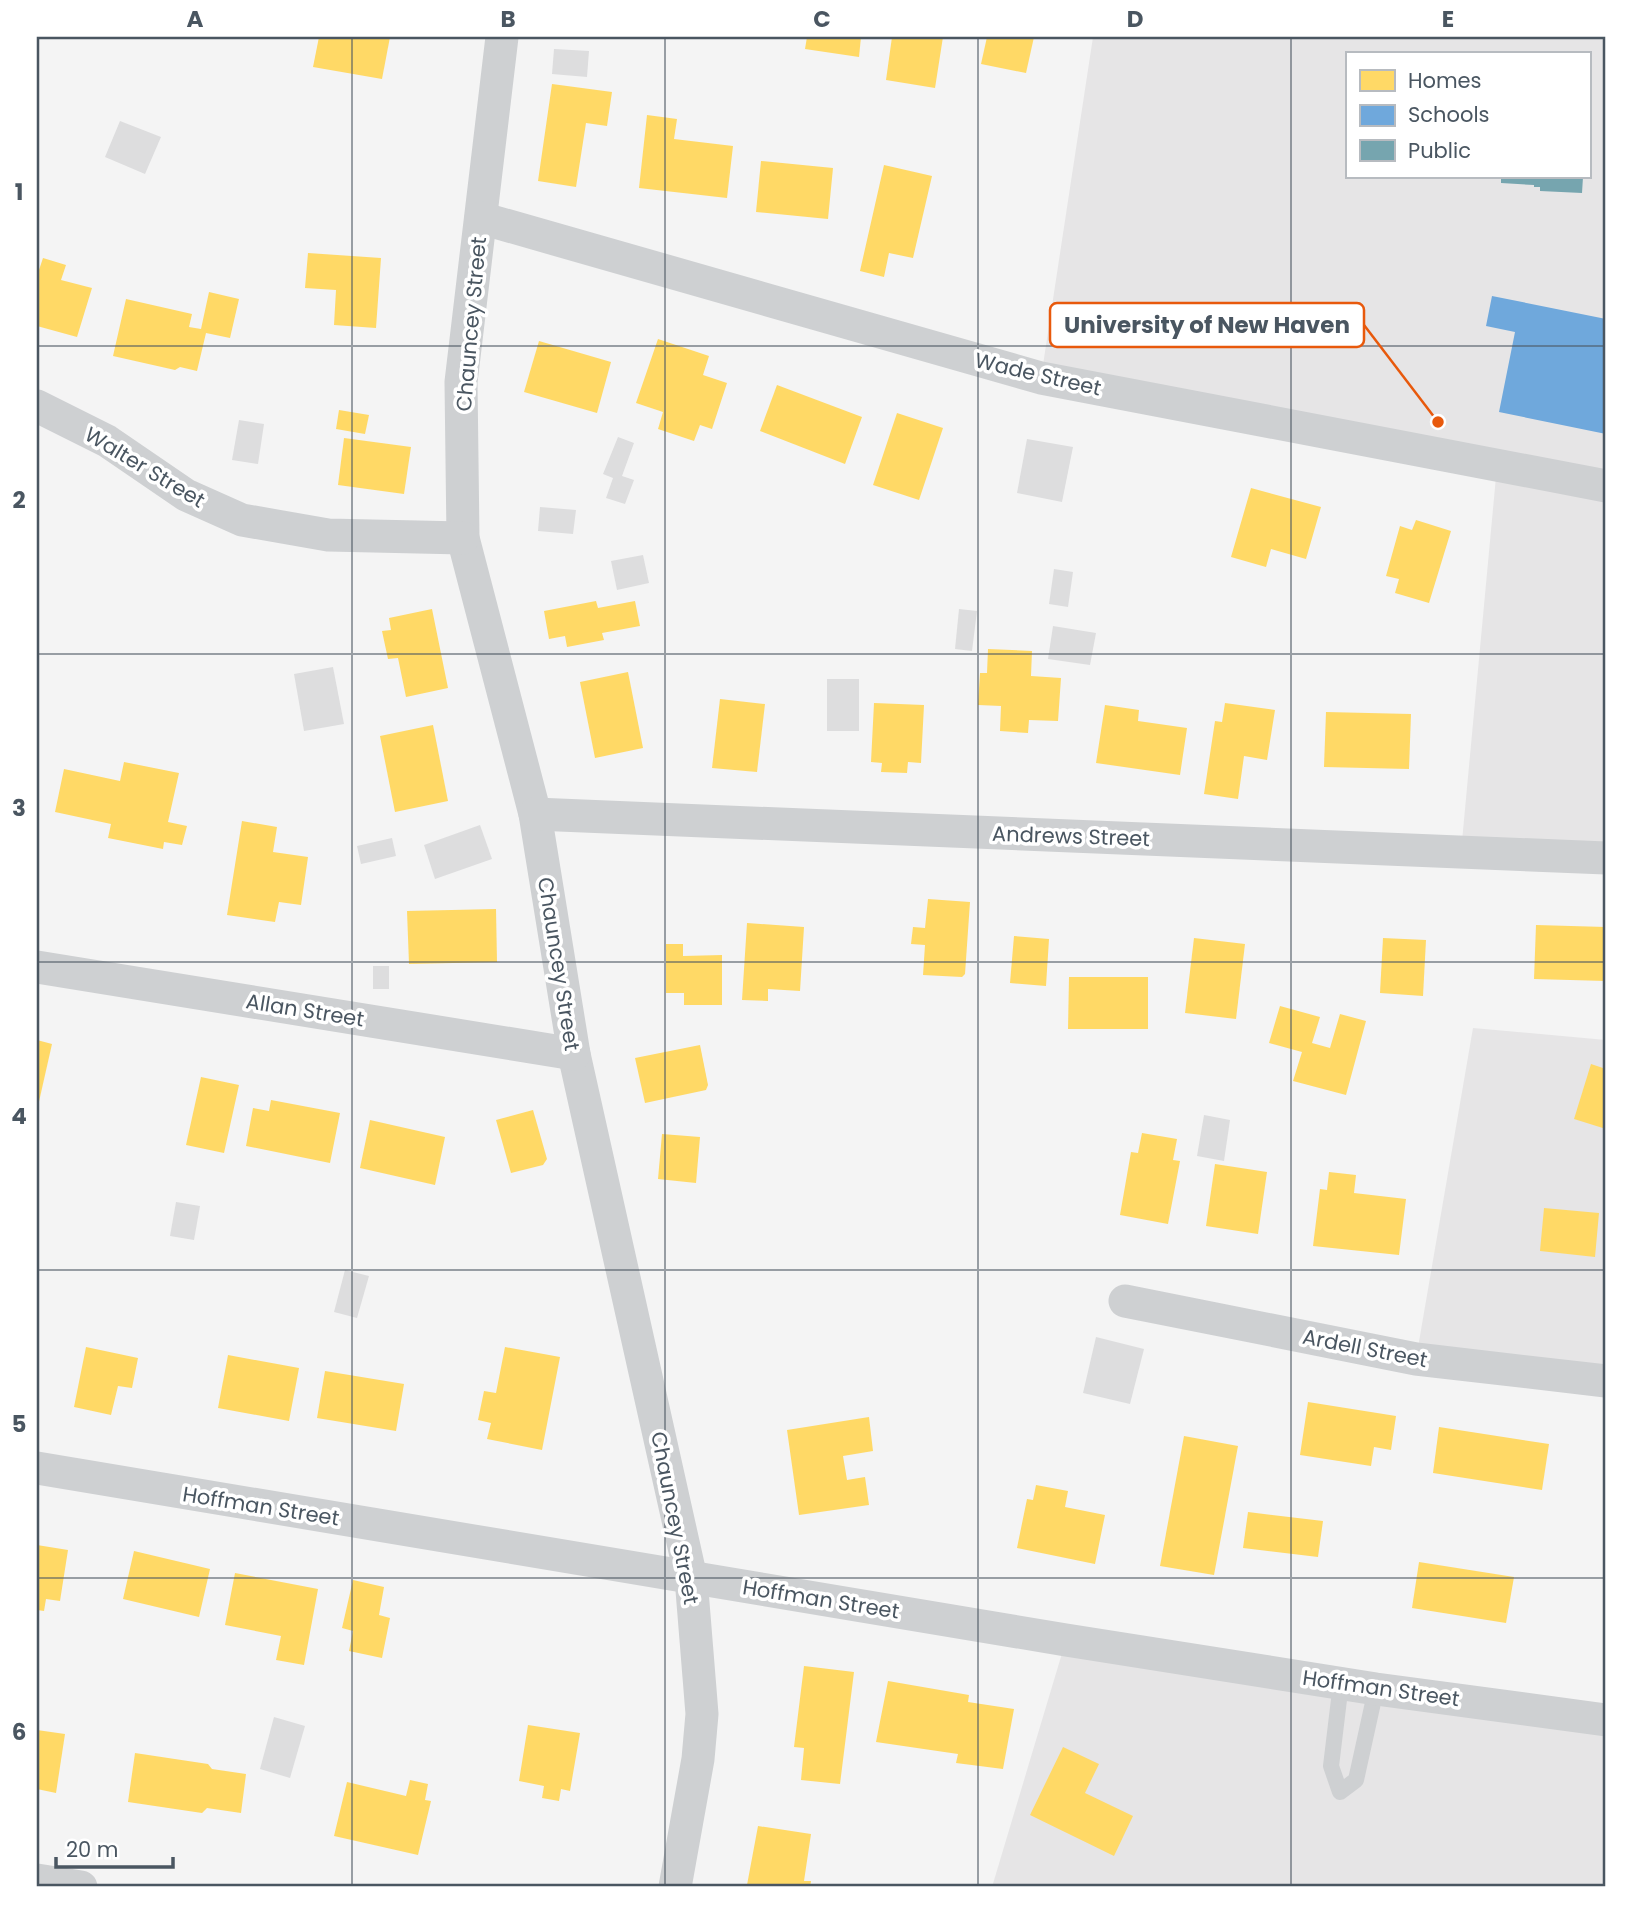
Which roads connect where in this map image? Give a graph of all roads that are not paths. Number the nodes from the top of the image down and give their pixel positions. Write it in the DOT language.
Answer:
graph roads {
  1 [pos="502,37"];
  2 [pos="481,218"];
  3 [pos="37,406"];
  4 [pos="1606,486"];
  5 [pos="463,538"];
  6 [pos="535,814"];
  7 [pos="1606,858"];
  8 [pos="37,967"];
  9 [pos="574,1054"];
  10 [pos="1125,1301"];
  11 [pos="1606,1381"];
  12 [pos="37,1468"];
  13 [pos="691,1578"];
  14 [pos="1341,1683"];
  15 [pos="1376,1689"];
  16 [pos="1606,1720"];
  17 [pos="37,1880"];
  18 [pos="81,1887"];
  19 [pos="675,1887"];
  1 -- 2 [label="street, Chauncey Street"];
  2 -- 4 [label="street, Wade Street"];
  2 -- 5 [label="street, Chauncey Street"];
  3 -- 5 [label="street, Walter Street"];
  5 -- 6 [label="street, Chauncey Street"];
  6 -- 7 [label="street, Andrews Street"];
  6 -- 9 [label="street, Chauncey Street"];
  8 -- 9 [label="street, Allan Street"];
  9 -- 13 [label="street, Chauncey Street"];
  10 -- 11 [label="street, Ardell Street"];
  12 -- 13 [label="street, Hoffman Street"];
  13 -- 14 [label="street, Hoffman Street"];
  13 -- 19 [label="street, Chauncey Street"];
  14 -- 15 [label="street, Hoffman Street"];
  14 -- 15 [label="lane"];
  15 -- 16 [label="street, Hoffman Street"];
  17 -- 18 [label="street"];
}
